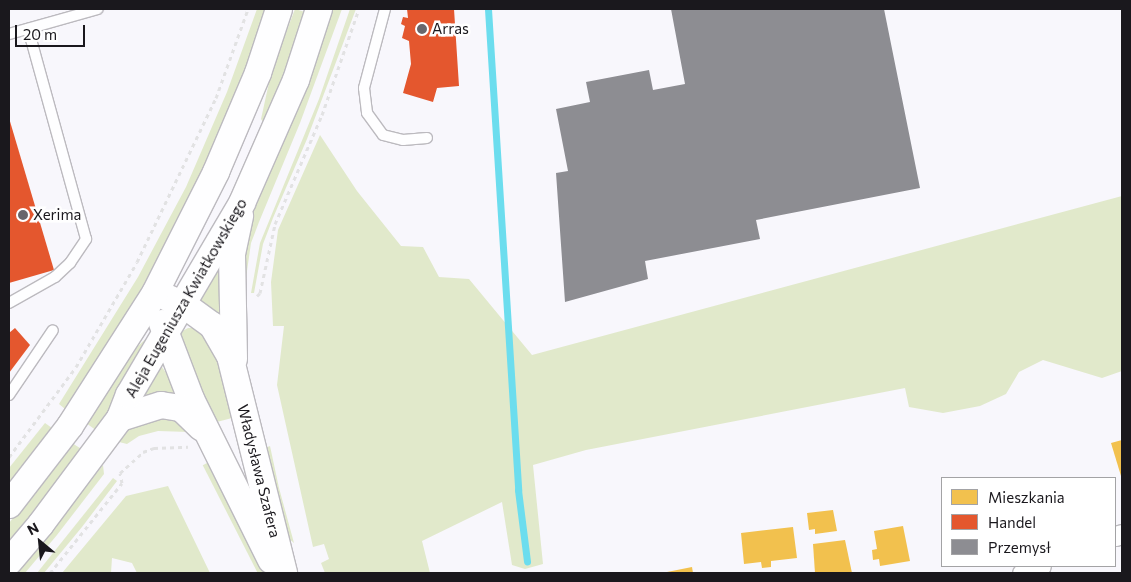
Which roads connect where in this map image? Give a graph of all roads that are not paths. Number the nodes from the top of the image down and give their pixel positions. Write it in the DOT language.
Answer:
graph roads {
  1 [pos="98,9"];
  2 [pos="279,9"];
  3 [pos="319,9"];
  4 [pos="385,9"];
  5 [pos="28,29"];
  6 [pos="9,34"];
  7 [pos="427,138"];
  8 [pos="242,203"];
  9 [pos="156,293"];
  10 [pos="9,303"];
  11 [pos="184,304"];
  12 [pos="53,330"];
  13 [pos="166,336"];
  14 [pos="235,368"];
  15 [pos="9,395"];
  16 [pos="120,418"];
  17 [pos="204,445"];
  18 [pos="9,505"];
  19 [pos="9,562"];
  20 [pos="1038,567"];
  21 [pos="280,573"];
  22 [pos="284,573"];
  23 [pos="1022,573"];
  1 -- 5 [label="lane"];
  2 -- 9 [label="street, Aleja Eugeniusza Kwiatkowskiego"];
  3 -- 8 [label="street, Aleja Eugeniusza Kwiatkowskiego"];
  4 -- 7 [label="lane"];
  5 -- 6 [label="lane"];
  5 -- 10 [label="lane"];
  8 -- 11 [label="street, Aleja Eugeniusza Kwiatkowskiego"];
  8 -- 14 [label="street, Władysława Szafera"];
  9 -- 11 [label="street, Władysława Szafera"];
  9 -- 13 [label="street, Władysława Szafera"];
  9 -- 18 [label="street, Aleja Eugeniusza Kwiatkowskiego"];
  11 -- 13 [label="street, Aleja Eugeniusza Kwiatkowskiego"];
  11 -- 14 [label="street, Władysława Szafera"];
  12 -- 15 [label="lane"];
  13 -- 16 [label="street, Aleja Eugeniusza Kwiatkowskiego"];
  13 -- 17 [label="street, Władysława Szafera"];
  14 -- 22 [label="street, Władysława Szafera"];
  16 -- 17 [label="street, Władysława Szafera"];
  16 -- 19 [label="street, Aleja Eugeniusza Kwiatkowskiego"];
  17 -- 21 [label="street, Władysława Szafera"];
  20 -- 23 [label="street"];
}
